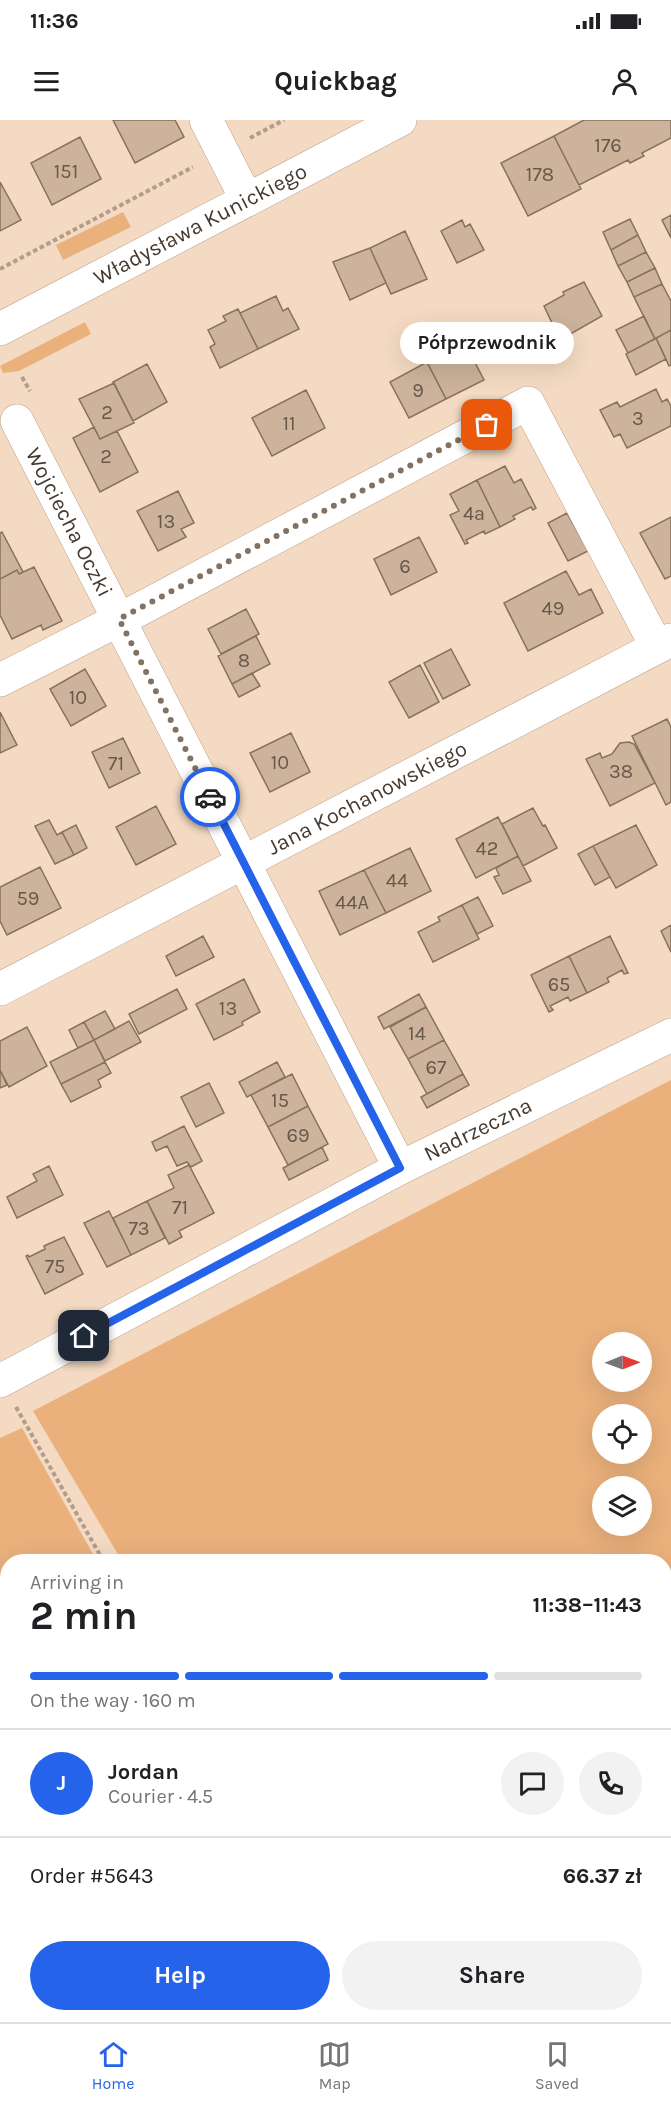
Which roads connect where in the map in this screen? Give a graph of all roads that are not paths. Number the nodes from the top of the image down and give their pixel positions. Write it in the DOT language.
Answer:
graph roads {
  1 [pos="206,120"];
  2 [pos="400,120"];
  3 [pos="247,200"];
  4 [pos="0,329"];
  5 [pos="17,421"];
  6 [pos="119,619"];
  7 [pos="664,644"];
  8 [pos="0,680"];
  9 [pos="243,862"];
  10 [pos="0,989"];
  11 [pos="671,1035"];
  12 [pos="400,1168"];
  13 [pos="0,1381"];
  1 -- 3 [label="street"];
  2 -- 3 [label="street, Władysława Kunickiego"];
  3 -- 4 [label="street, Władysława Kunickiego"];
  5 -- 6 [label="street, Wojciecha Oczki"];
  6 -- 7 [label="street"];
  6 -- 8 [label="street"];
  6 -- 9 [label="street, Wojciecha Oczki"];
  7 -- 9 [label="street, Jana Kochanowskiego"];
  9 -- 10 [label="street, Jana Kochanowskiego"];
  9 -- 12 [label="street, Wojciecha Oczki"];
  11 -- 12 [label="street, Nadrzeczna"];
  12 -- 13 [label="street, Nadrzeczna"];
}
